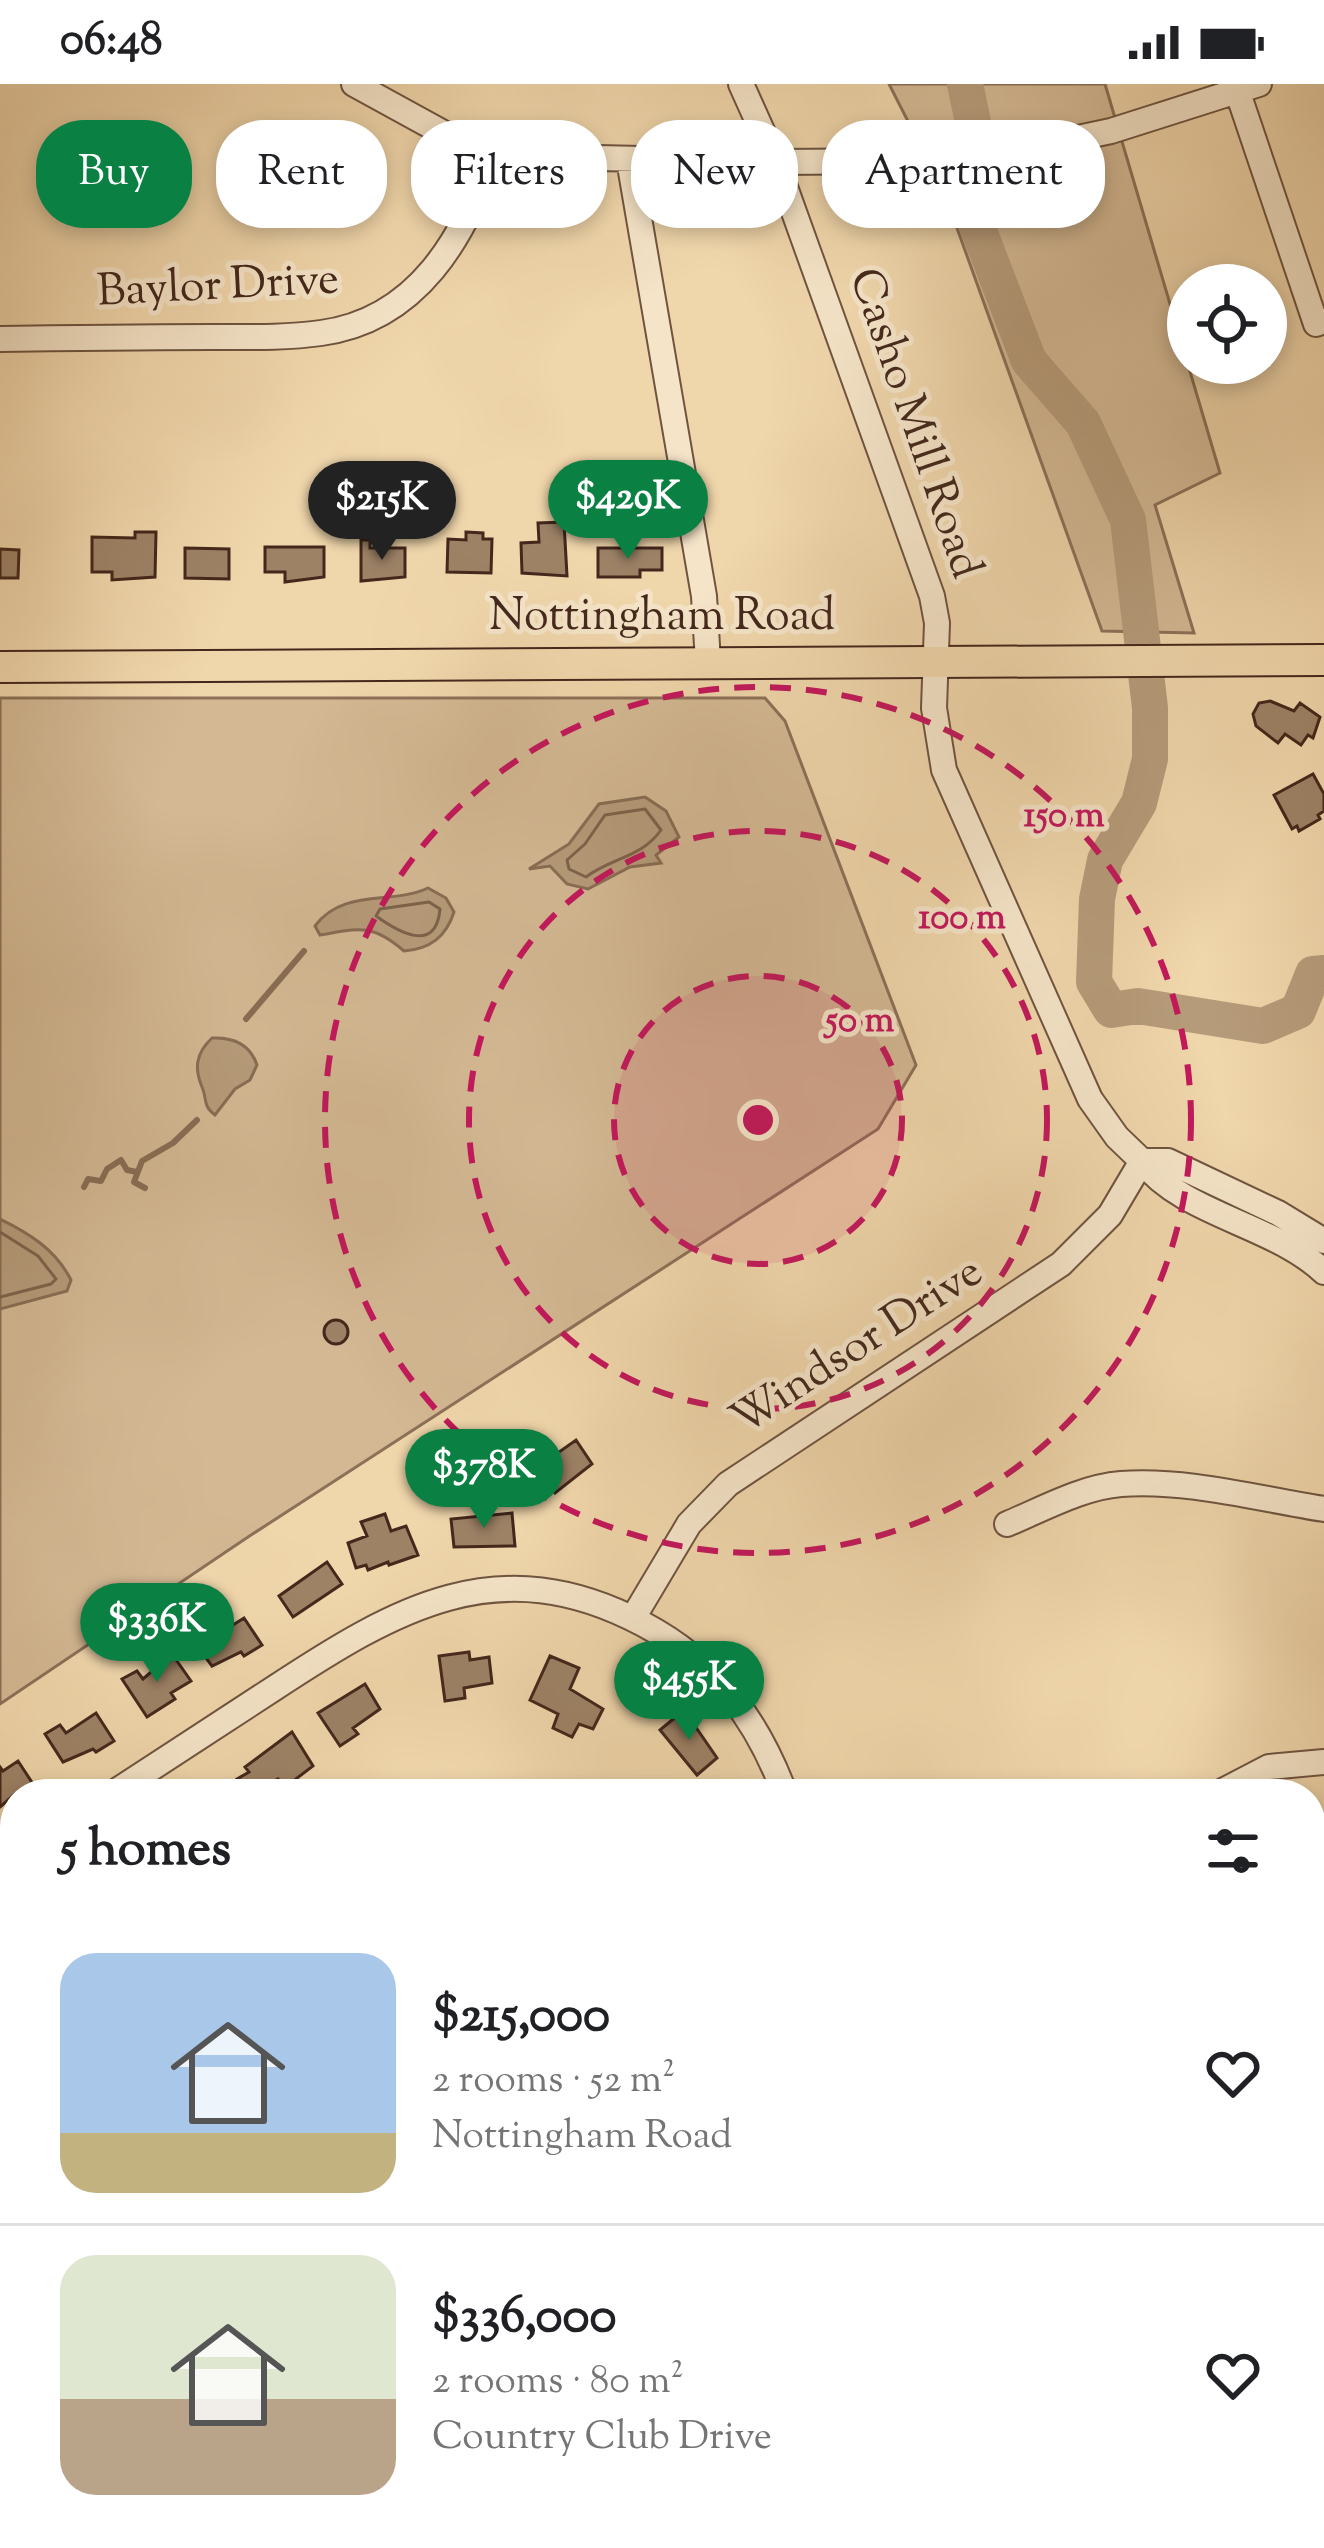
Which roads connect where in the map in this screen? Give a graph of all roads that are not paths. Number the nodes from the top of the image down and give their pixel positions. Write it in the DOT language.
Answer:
graph roads {
  1 [pos="354,84"];
  2 [pos="741,84"];
  3 [pos="1244,86"];
  4 [pos="420,120"];
  5 [pos="757,120"];
  6 [pos="607,160"];
  7 [pos="628,160"];
  8 [pos="631,160"];
  9 [pos="798,162"];
  10 [pos="798,224"];
  11 [pos="464,228"];
  12 [pos="1324,321"];
  13 [pos="0,338"];
  14 [pos="1324,660"];
  15 [pos="934,661"];
  16 [pos="708,662"];
  17 [pos="0,668"];
  18 [pos="1142,1161"];
  19 [pos="1324,1241"];
  20 [pos="1324,1272"];
  21 [pos="1324,1509"];
  22 [pos="1007,1524"];
  23 [pos="633,1618"];
  24 [pos="1324,1762"];
  25 [pos="135,1779"];
  26 [pos="778,1779"];
  27 [pos="1246,1779"];
  1 -- 4 [label="street"];
  2 -- 5 [label="street, Casho Mill Road"];
  3 -- 9 [label="street"];
  3 -- 12 [label="street"];
  6 -- 7 [label="street"];
  7 -- 8 [label="street"];
  7 -- 16 [label="street"];
  10 -- 15 [label="street, Casho Mill Road"];
  11 -- 13 [label="street, Baylor Drive"];
  14 -- 15 [label="main road, Nottingham Road"];
  15 -- 16 [label="main road, Nottingham Road"];
  15 -- 18 [label="street, Casho Mill Road"];
  16 -- 17 [label="main road, Nottingham Road"];
  18 -- 19 [label="street"];
  18 -- 20 [label="street, Casho Mill Road"];
  18 -- 23 [label="street, Windsor Drive"];
  21 -- 22 [label="street"];
  23 -- 25 [label="street"];
  23 -- 26 [label="street"];
  24 -- 27 [label="street"];
}
